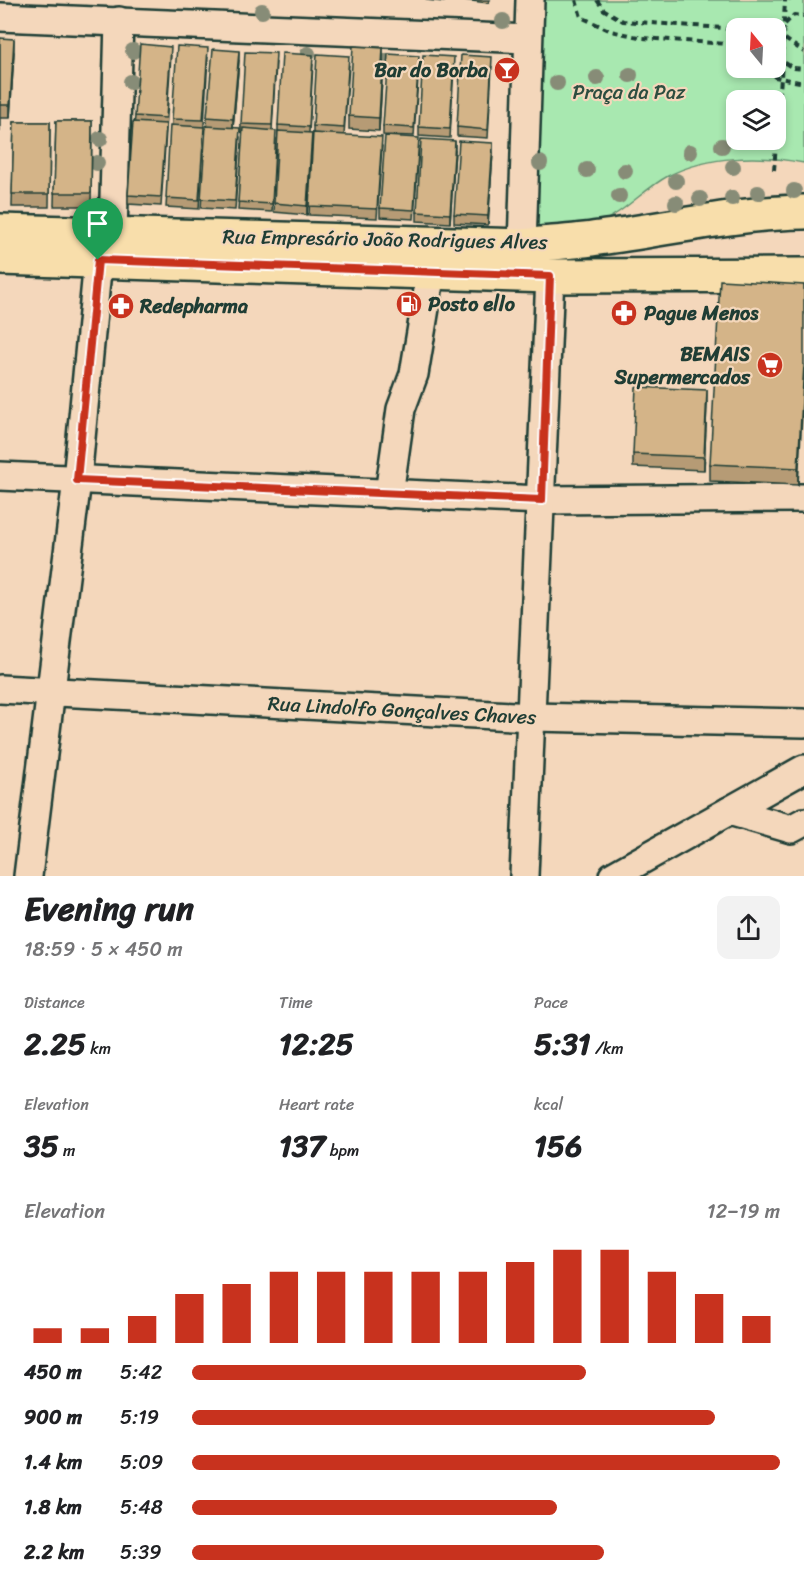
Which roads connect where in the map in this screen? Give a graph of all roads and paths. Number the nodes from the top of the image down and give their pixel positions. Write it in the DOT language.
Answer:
graph roads {
  1 [pos="530,0"];
  2 [pos="576,0"];
  3 [pos="597,0"];
  4 [pos="785,0"];
  5 [pos="51,9"];
  6 [pos="804,16"];
  7 [pos="0,17"];
  8 [pos="784,18"];
  9 [pos="119,21"];
  10 [pos="786,23"];
  11 [pos="726,30"];
  12 [pos="528,39"];
  13 [pos="786,42"];
  14 [pos="726,44"];
  15 [pos="804,52"];
  16 [pos="786,64"];
  17 [pos="804,69"];
  18 [pos="782,78"];
  19 [pos="804,83"];
  20 [pos="774,170"];
  21 [pos="804,212"];
  22 [pos="0,231"];
  23 [pos="106,246"];
  24 [pos="522,246"];
  25 [pos="0,258"];
  26 [pos="431,272"];
  27 [pos="804,275"];
  28 [pos="550,276"];
  29 [pos="0,476"];
  30 [pos="77,480"];
  31 [pos="389,494"];
  32 [pos="804,498"];
  33 [pos="542,500"];
  34 [pos="0,689"];
  35 [pos="49,693"];
  36 [pos="532,717"];
  37 [pos="804,723"];
  38 [pos="804,769"];
  39 [pos="729,811"];
  40 [pos="804,822"];
  41 [pos="28,876"];
  42 [pos="524,876"];
  43 [pos="613,876"];
  1 -- 12 [label="street"];
  2 -- 14 [label="path"];
  3 -- 11 [label="path"];
  4 -- 8 [label="path"];
  5 -- 7 [label="street"];
  5 -- 9 [label="street"];
  6 -- 10 [label="path"];
  9 -- 12 [label="street"];
  9 -- 23 [label="street"];
  12 -- 24 [label="street"];
  13 -- 15 [label="path"];
  16 -- 17 [label="path"];
  18 -- 19 [label="path"];
  18 -- 20 [label="path"];
  21 -- 24 [label="main road, Rua Empresário João Rodrigues Alves"];
  22 -- 23 [label="main road, Rua Empresário João Rodrigues Alves"];
  23 -- 24 [label="main road, Rua Empresário João Rodrigues Alves"];
  23 -- 25 [label="main road, Rua Empresário João Rodrigues Alves"];
  23 -- 26 [label="main road, Rua Empresário João Rodrigues Alves"];
  23 -- 30 [label="street"];
  26 -- 28 [label="main road, Rua Empresário João Rodrigues Alves"];
  26 -- 31 [label="street"];
  27 -- 28 [label="main road, Rua Empresário João Rodrigues Alves"];
  28 -- 33 [label="street"];
  29 -- 30 [label="street"];
  30 -- 31 [label="street"];
  30 -- 35 [label="street"];
  31 -- 33 [label="street"];
  32 -- 33 [label="street"];
  33 -- 36 [label="street"];
  34 -- 35 [label="street, Rua Lindolfo Gonçalves Chaves"];
  35 -- 36 [label="street, Rua Lindolfo Gonçalves Chaves"];
  35 -- 41 [label="street"];
  36 -- 37 [label="street, Rua Lindolfo Gonçalves Chaves"];
  36 -- 42 [label="street"];
  38 -- 39 [label="street"];
  39 -- 40 [label="street"];
  39 -- 43 [label="street"];
}
